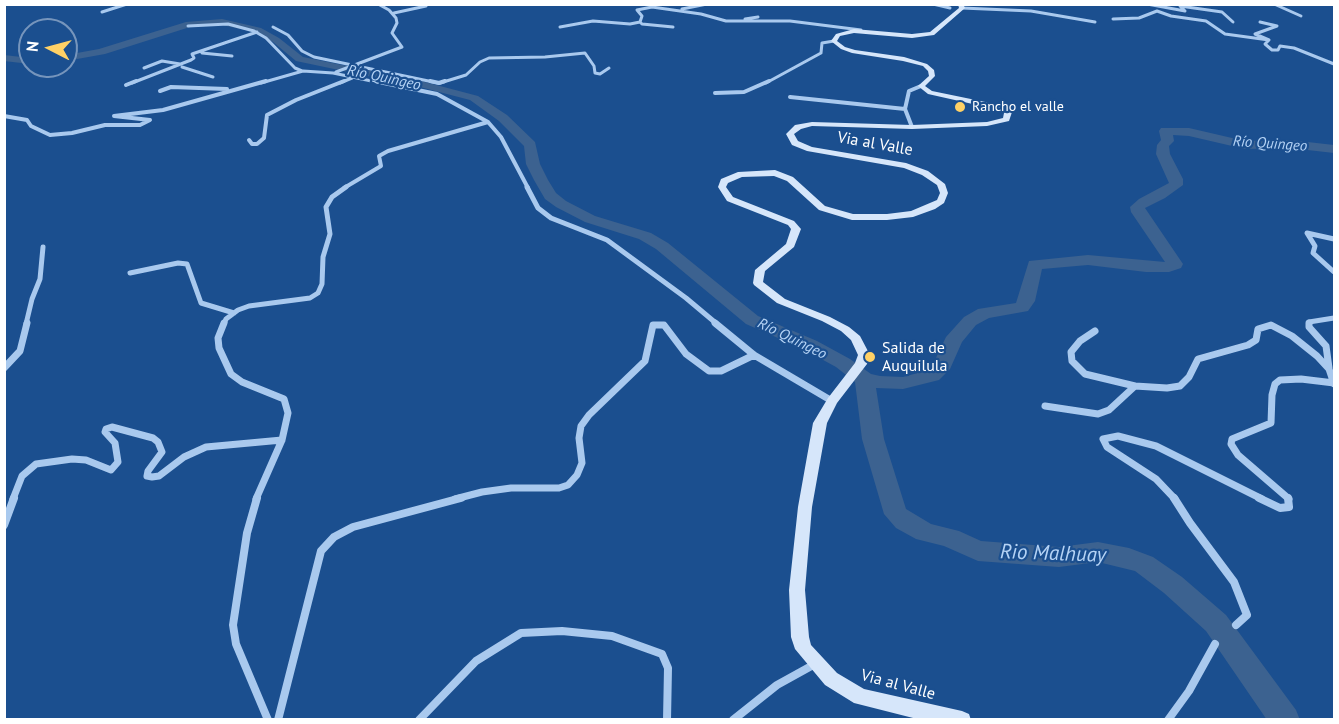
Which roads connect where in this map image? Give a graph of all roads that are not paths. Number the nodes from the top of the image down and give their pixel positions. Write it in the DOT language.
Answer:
graph roads {
  1 [pos="127,4"];
  2 [pos="378,4"];
  3 [pos="425,4"];
  4 [pos="638,4"];
  5 [pos="707,4"];
  6 [pos="933,4"];
  7 [pos="1147,4"];
  8 [pos="1274,4"];
  9 [pos="961,6"];
  10 [pos="644,7"];
  11 [pos="950,8"];
  12 [pos="663,9"];
  13 [pos="102,12"];
  14 [pos="394,13"];
  15 [pos="1301,16"];
  16 [pos="758,17"];
  17 [pos="1113,19"];
  18 [pos="640,22"];
  19 [pos="1095,22"];
  20 [pos="1233,22"];
  21 [pos="1260,22"];
  22 [pos="763,23"];
  23 [pos="188,26"];
  24 [pos="273,27"];
  25 [pos="560,27"];
  26 [pos="673,27"];
  27 [pos="874,31"];
  28 [pos="258,32"];
  29 [pos="1269,40"];
  30 [pos="834,41"];
  31 [pos="201,53"];
  32 [pos="232,56"];
  33 [pos="1335,64"];
  34 [pos="181,65"];
  35 [pos="353,66"];
  36 [pos="144,68"];
  37 [pos="609,68"];
  38 [pos="303,71"];
  39 [pos="336,72"];
  40 [pos="213,77"];
  41 [pos="353,78"];
  42 [pos="151,79"];
  43 [pos="126,85"];
  44 [pos="921,86"];
  45 [pos="234,89"];
  46 [pos="160,91"];
  47 [pos="716,93"];
  48 [pos="790,97"];
  49 [pos="905,109"];
  50 [pos="4,116"];
  51 [pos="488,122"];
  52 [pos="912,127"];
  53 [pos="249,140"];
  54 [pos="1335,239"];
  55 [pos="43,247"];
  56 [pos="1335,272"];
  57 [pos="130,273"];
  58 [pos="234,313"];
  59 [pos="1335,318"];
  60 [pos="1095,331"];
  61 [pos="754,355"];
  62 [pos="4,368"];
  63 [pos="1329,369"];
  64 [pos="1334,384"];
  65 [pos="1134,386"];
  66 [pos="834,399"];
  67 [pos="1045,406"];
  68 [pos="282,440"];
  69 [pos="4,525"];
  70 [pos="1236,625"];
  71 [pos="1215,644"];
  72 [pos="816,664"];
  73 [pos="268,720"];
  74 [pos="278,720"];
  75 [pos="419,720"];
  76 [pos="667,720"];
  77 [pos="734,720"];
  78 [pos="963,720"];
  79 [pos="1168,720"];
  1 -- 13 [label="street"];
  2 -- 14 [label="street"];
  3 -- 14 [label="street"];
  4 -- 10 [label="street"];
  5 -- 12 [label="street"];
  6 -- 11 [label="street"];
  7 -- 20 [label="street"];
  8 -- 15 [label="street"];
  9 -- 19 [label="street"];
  9 -- 27 [label="main road"];
  10 -- 12 [label="street"];
  10 -- 18 [label="street"];
  12 -- 22 [label="street"];
  14 -- 35 [label="street"];
  16 -- 22 [label="street"];
  17 -- 29 [label="street"];
  18 -- 25 [label="street"];
  18 -- 26 [label="street"];
  21 -- 29 [label="street"];
  22 -- 27 [label="street"];
  23 -- 28 [label="street"];
  24 -- 35 [label="street"];
  27 -- 30 [label="main road"];
  28 -- 31 [label="street"];
  28 -- 34 [label="street"];
  28 -- 38 [label="street"];
  29 -- 33 [label="street"];
  30 -- 44 [label="main road"];
  30 -- 47 [label="street"];
  31 -- 32 [label="street"];
  31 -- 34 [label="street"];
  34 -- 36 [label="street"];
  34 -- 40 [label="street"];
  34 -- 42 [label="street"];
  34 -- 43 [label="street"];
  35 -- 37 [label="street"];
  35 -- 39 [label="street"];
  38 -- 39 [label="street"];
  38 -- 45 [label="street"];
  39 -- 41 [label="street"];
  41 -- 51 [label="street"];
  41 -- 53 [label="street"];
  44 -- 49 [label="street"];
  44 -- 52 [label="main road, Via al Valle"];
  45 -- 46 [label="street"];
  45 -- 50 [label="street"];
  48 -- 49 [label="street"];
  49 -- 52 [label="street"];
  51 -- 58 [label="street"];
  51 -- 61 [label="street"];
  52 -- 66 [label="main road, Via al Valle"];
  54 -- 56 [label="street"];
  55 -- 62 [label="street"];
  57 -- 58 [label="street"];
  58 -- 68 [label="street"];
  59 -- 63 [label="street"];
  60 -- 65 [label="street"];
  61 -- 66 [label="street"];
  61 -- 74 [label="street"];
  63 -- 64 [label="street"];
  63 -- 65 [label="street"];
  64 -- 70 [label="street"];
  65 -- 67 [label="street"];
  66 -- 72 [label="main road, Via al Valle"];
  68 -- 69 [label="street"];
  68 -- 73 [label="street"];
  71 -- 79 [label="street"];
  72 -- 77 [label="street"];
  72 -- 78 [label="main road, Via al Valle"];
  75 -- 76 [label="street"];
}
